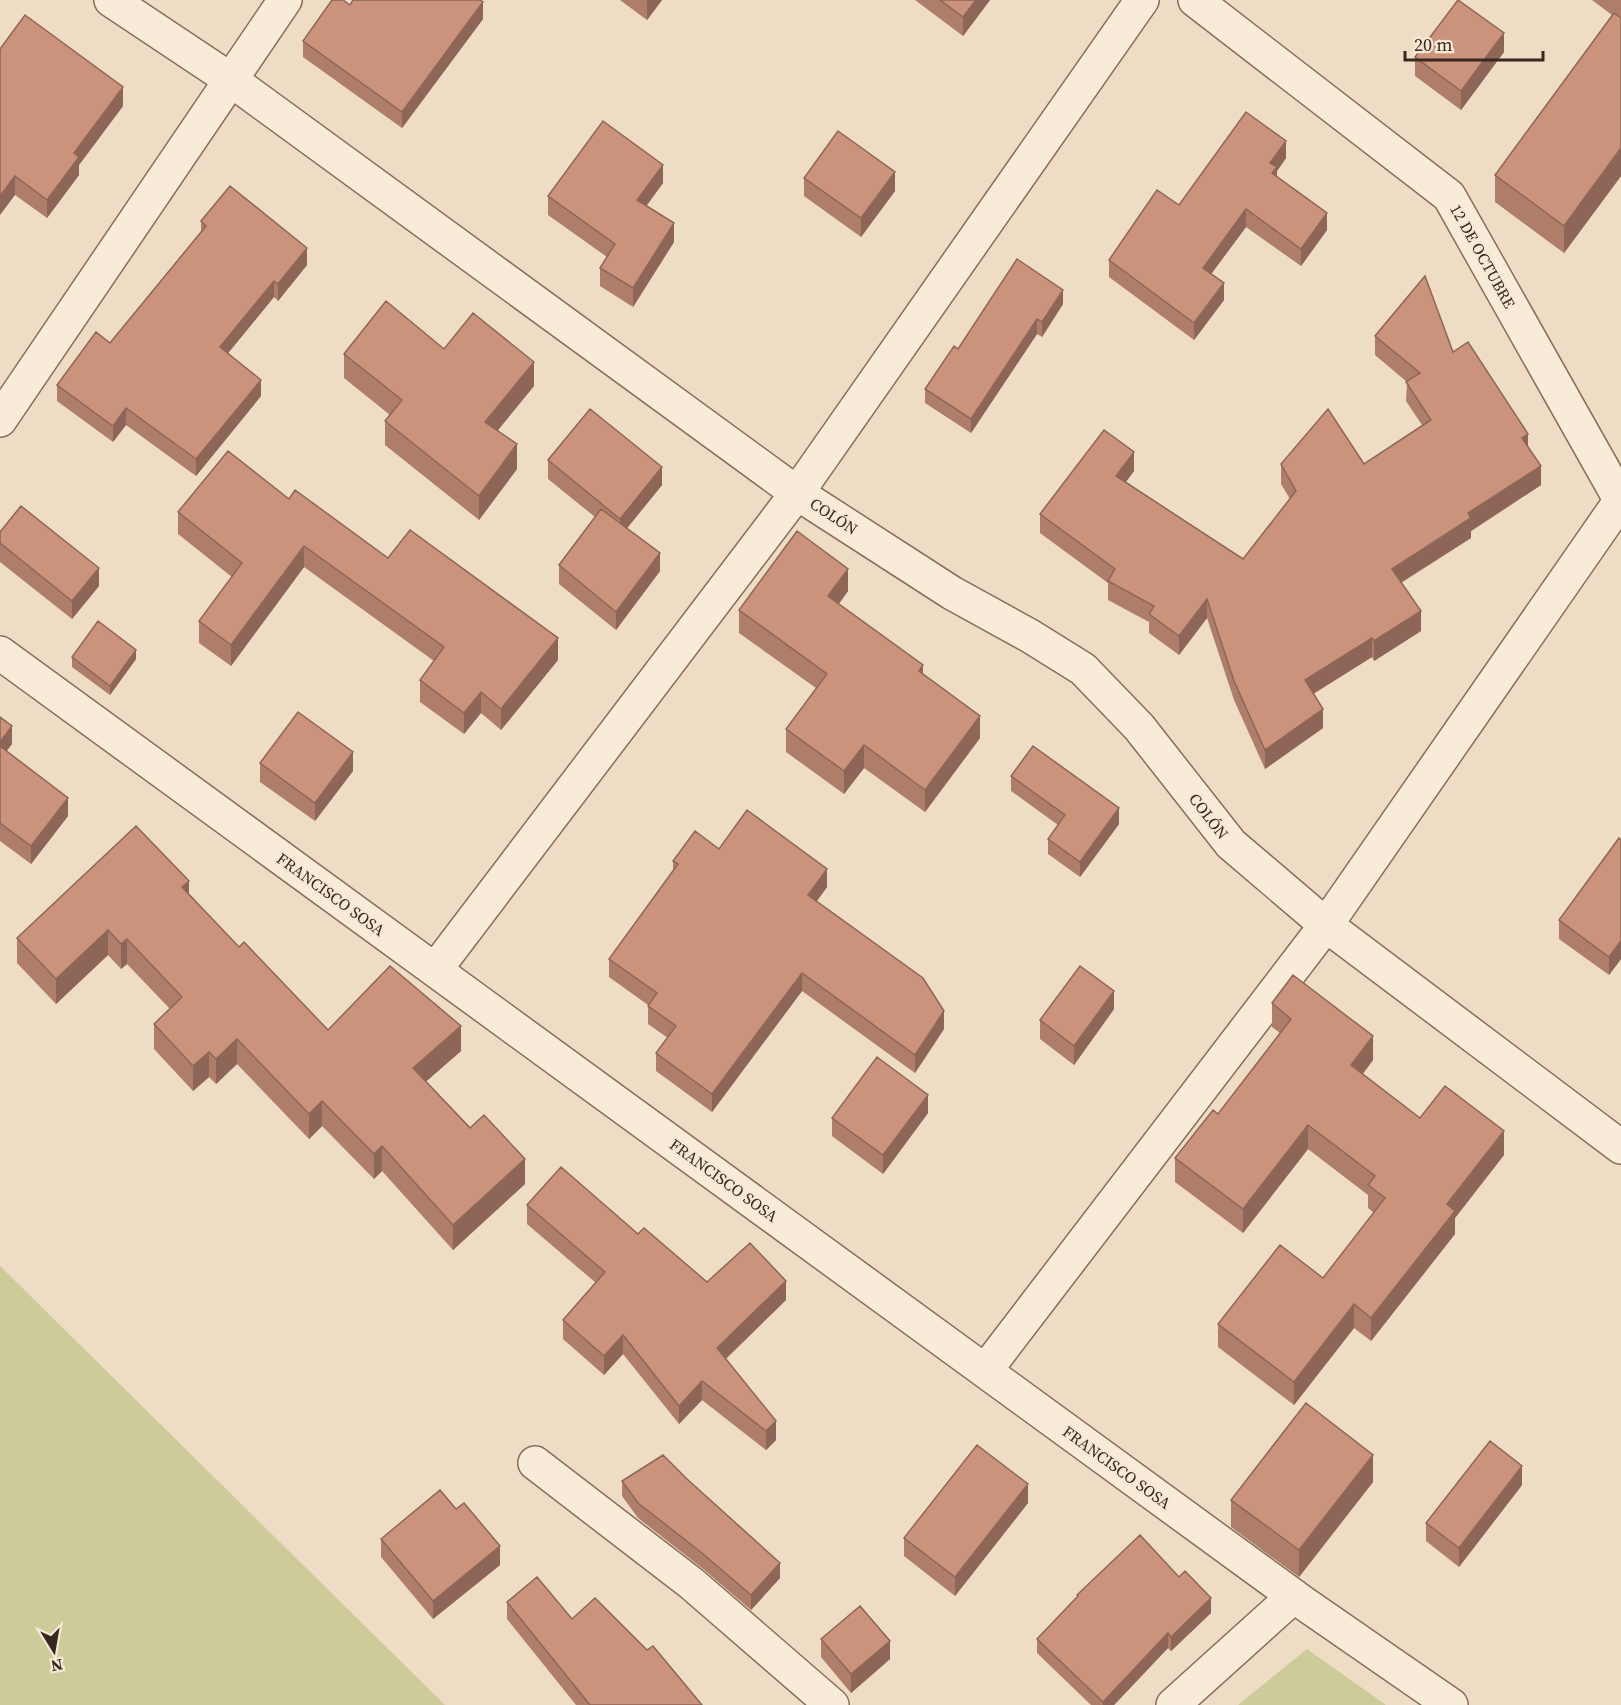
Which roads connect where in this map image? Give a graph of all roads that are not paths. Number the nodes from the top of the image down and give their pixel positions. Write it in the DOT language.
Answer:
graph roads {
  1 [pos="111,0"];
  2 [pos="285,0"];
  3 [pos="1142,0"];
  4 [pos="1195,0"];
  5 [pos="231,80"];
  6 [pos="0,420"];
  7 [pos="797,492"];
  8 [pos="1621,501"];
  9 [pos="0,653"];
  10 [pos="1326,925"];
  11 [pos="435,970"];
  12 [pos="1621,1147"];
  13 [pos="985,1371"];
  14 [pos="535,1463"];
  15 [pos="1294,1596"];
  16 [pos="832,1705"];
  17 [pos="1173,1705"];
  18 [pos="1450,1705"];
  1 -- 5 [label="street, COLÓN"];
  2 -- 5 [label="street"];
  3 -- 7 [label="street"];
  4 -- 8 [label="street, 12 DE OCTUBRE"];
  5 -- 6 [label="street"];
  5 -- 7 [label="street, COLÓN"];
  7 -- 10 [label="street, COLÓN"];
  7 -- 11 [label="street"];
  8 -- 10 [label="street"];
  9 -- 11 [label="street, FRANCISCO SOSA"];
  10 -- 12 [label="street, COLÓN"];
  10 -- 13 [label="street"];
  11 -- 13 [label="street, FRANCISCO SOSA"];
  13 -- 15 [label="street, FRANCISCO SOSA"];
  14 -- 16 [label="street"];
  15 -- 17 [label="street"];
  15 -- 18 [label="street, FRANCISCO SOSA"];
}
